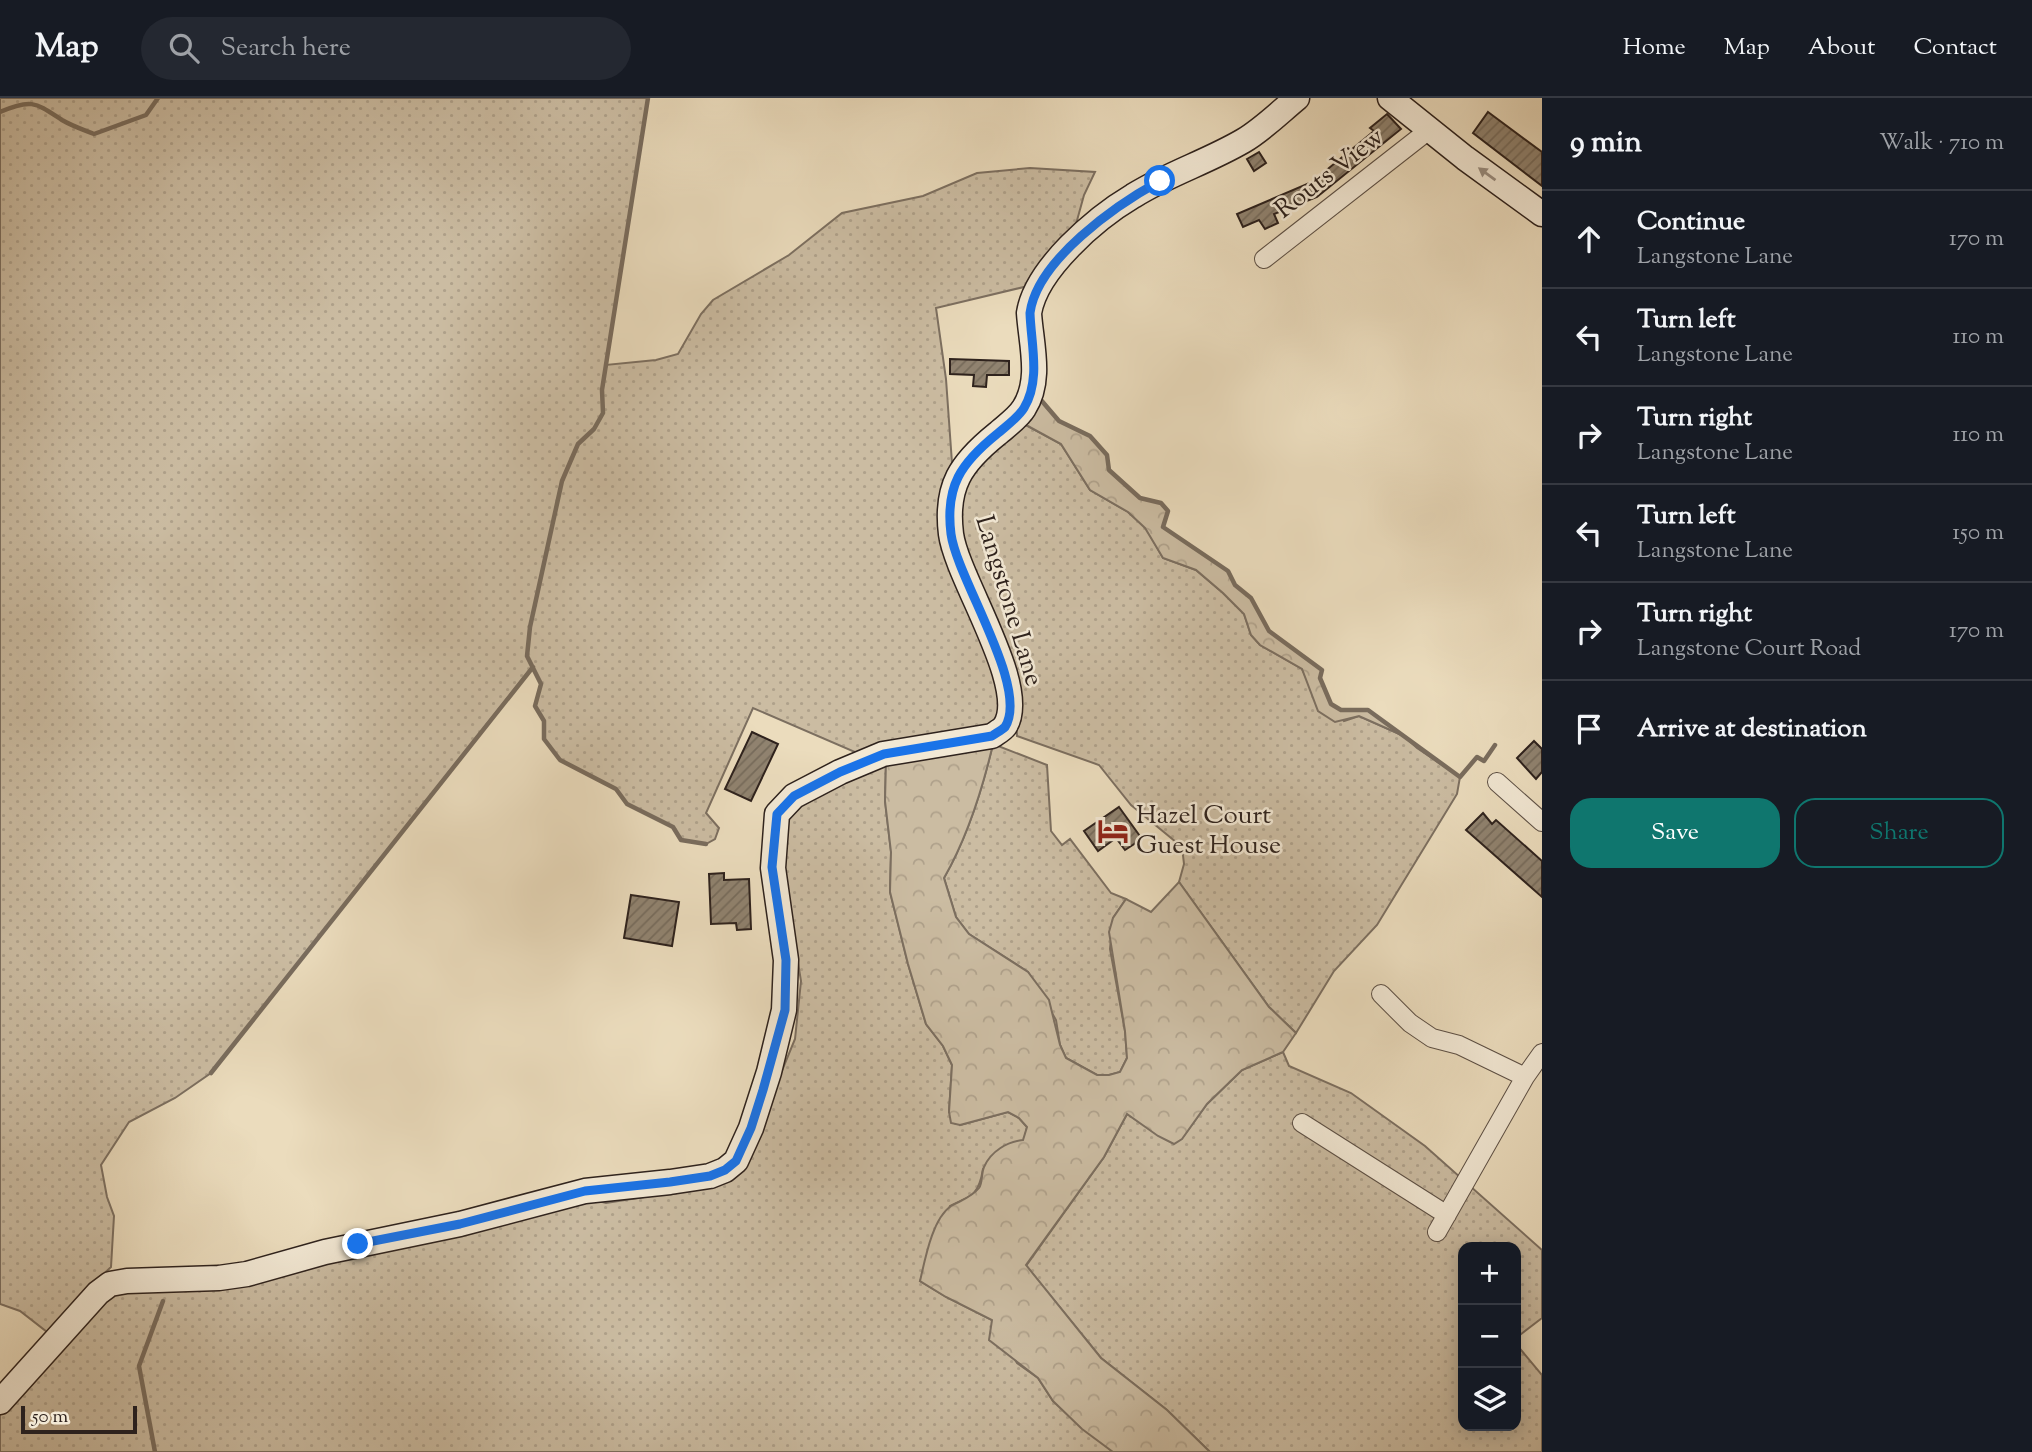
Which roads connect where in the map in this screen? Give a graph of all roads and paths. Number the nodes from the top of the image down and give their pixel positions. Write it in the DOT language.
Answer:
graph roads {
  1 [pos="1297,98"];
  2 [pos="1390,98"];
  3 [pos="1429,130"];
  4 [pos="1542,214"];
  5 [pos="1264,259"];
  6 [pos="1497,782"];
  7 [pos="1542,822"];
  8 [pos="1381,994"];
  9 [pos="1542,1052"];
  10 [pos="1525,1077"];
  11 [pos="1302,1123"];
  12 [pos="1447,1215"];
  13 [pos="1437,1232"];
  14 [pos="0,1402"];
  1 -- 14 [label="street, Langstone Lane"];
  2 -- 3 [label="street"];
  4 -- 3 [label="street, one-way"];
  3 -- 5 [label="street, Routs View"];
  6 -- 7 [label="street"];
  8 -- 10 [label="street"];
  9 -- 10 [label="street"];
  10 -- 12 [label="street"];
  11 -- 12 [label="street"];
  12 -- 13 [label="street"];
}
